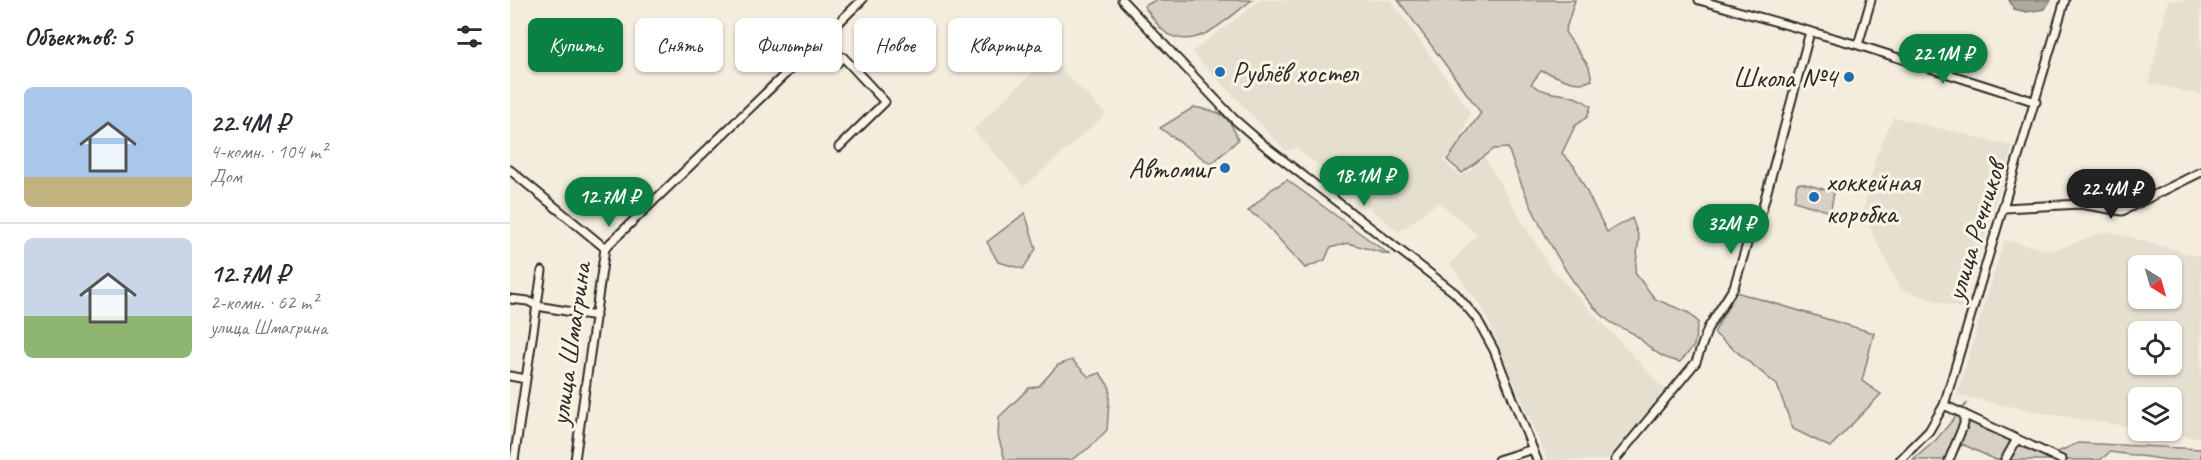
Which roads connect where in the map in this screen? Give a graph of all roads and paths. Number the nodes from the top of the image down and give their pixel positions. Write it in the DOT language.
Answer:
graph roads {
  1 [pos="862,0"];
  2 [pos="1122,0"];
  3 [pos="1699,0"];
  4 [pos="1871,0"];
  5 [pos="2065,0"];
  6 [pos="842,20"];
  7 [pos="1810,32"];
  8 [pos="1858,45"];
  9 [pos="842,58"];
  10 [pos="788,72"];
  11 [pos="2036,102"];
  12 [pos="840,147"];
  13 [pos="510,170"];
  14 [pos="2201,172"];
  15 [pos="2005,208"];
  16 [pos="605,248"];
  17 [pos="542,271"];
  18 [pos="510,299"];
  19 [pos="537,306"];
  20 [pos="596,316"];
  21 [pos="510,376"];
  22 [pos="526,379"];
  23 [pos="1944,405"];
  24 [pos="1964,414"];
  25 [pos="2017,439"];
  26 [pos="1533,449"];
  27 [pos="513,456"];
  28 [pos="574,460"];
  29 [pos="1498,460"];
  30 [pos="1537,460"];
  31 [pos="1615,460"];
  32 [pos="1900,460"];
  33 [pos="1948,460"];
  34 [pos="2005,460"];
  35 [pos="2062,460"];
  1 -- 6 [label="street"];
  2 -- 26 [label="street"];
  3 -- 7 [label="street"];
  4 -- 8 [label="street"];
  5 -- 11 [label="street, улица Речников"];
  7 -- 8 [label="street"];
  7 -- 31 [label="street"];
  8 -- 11 [label="street"];
  9 -- 12 [label="street"];
  10 -- 16 [label="street"];
  11 -- 15 [label="street, улица Речников"];
  13 -- 16 [label="street, улица Шмагрина"];
  14 -- 15 [label="street"];
  15 -- 23 [label="street, улица Речников"];
  16 -- 20 [label="street, улица Шмагрина"];
  17 -- 19 [label="street"];
  18 -- 19 [label="street"];
  19 -- 20 [label="street"];
  19 -- 22 [label="street"];
  20 -- 28 [label="street, улица Шмагрина"];
  21 -- 22 [label="street"];
  22 -- 27 [label="street"];
  23 -- 24 [label="street"];
  23 -- 32 [label="street, улица Речников"];
  24 -- 25 [label="street"];
  24 -- 33 [label="street"];
  25 -- 34 [label="street"];
  25 -- 35 [label="street"];
  26 -- 29 [label="street"];
  26 -- 30 [label="street"];
}
